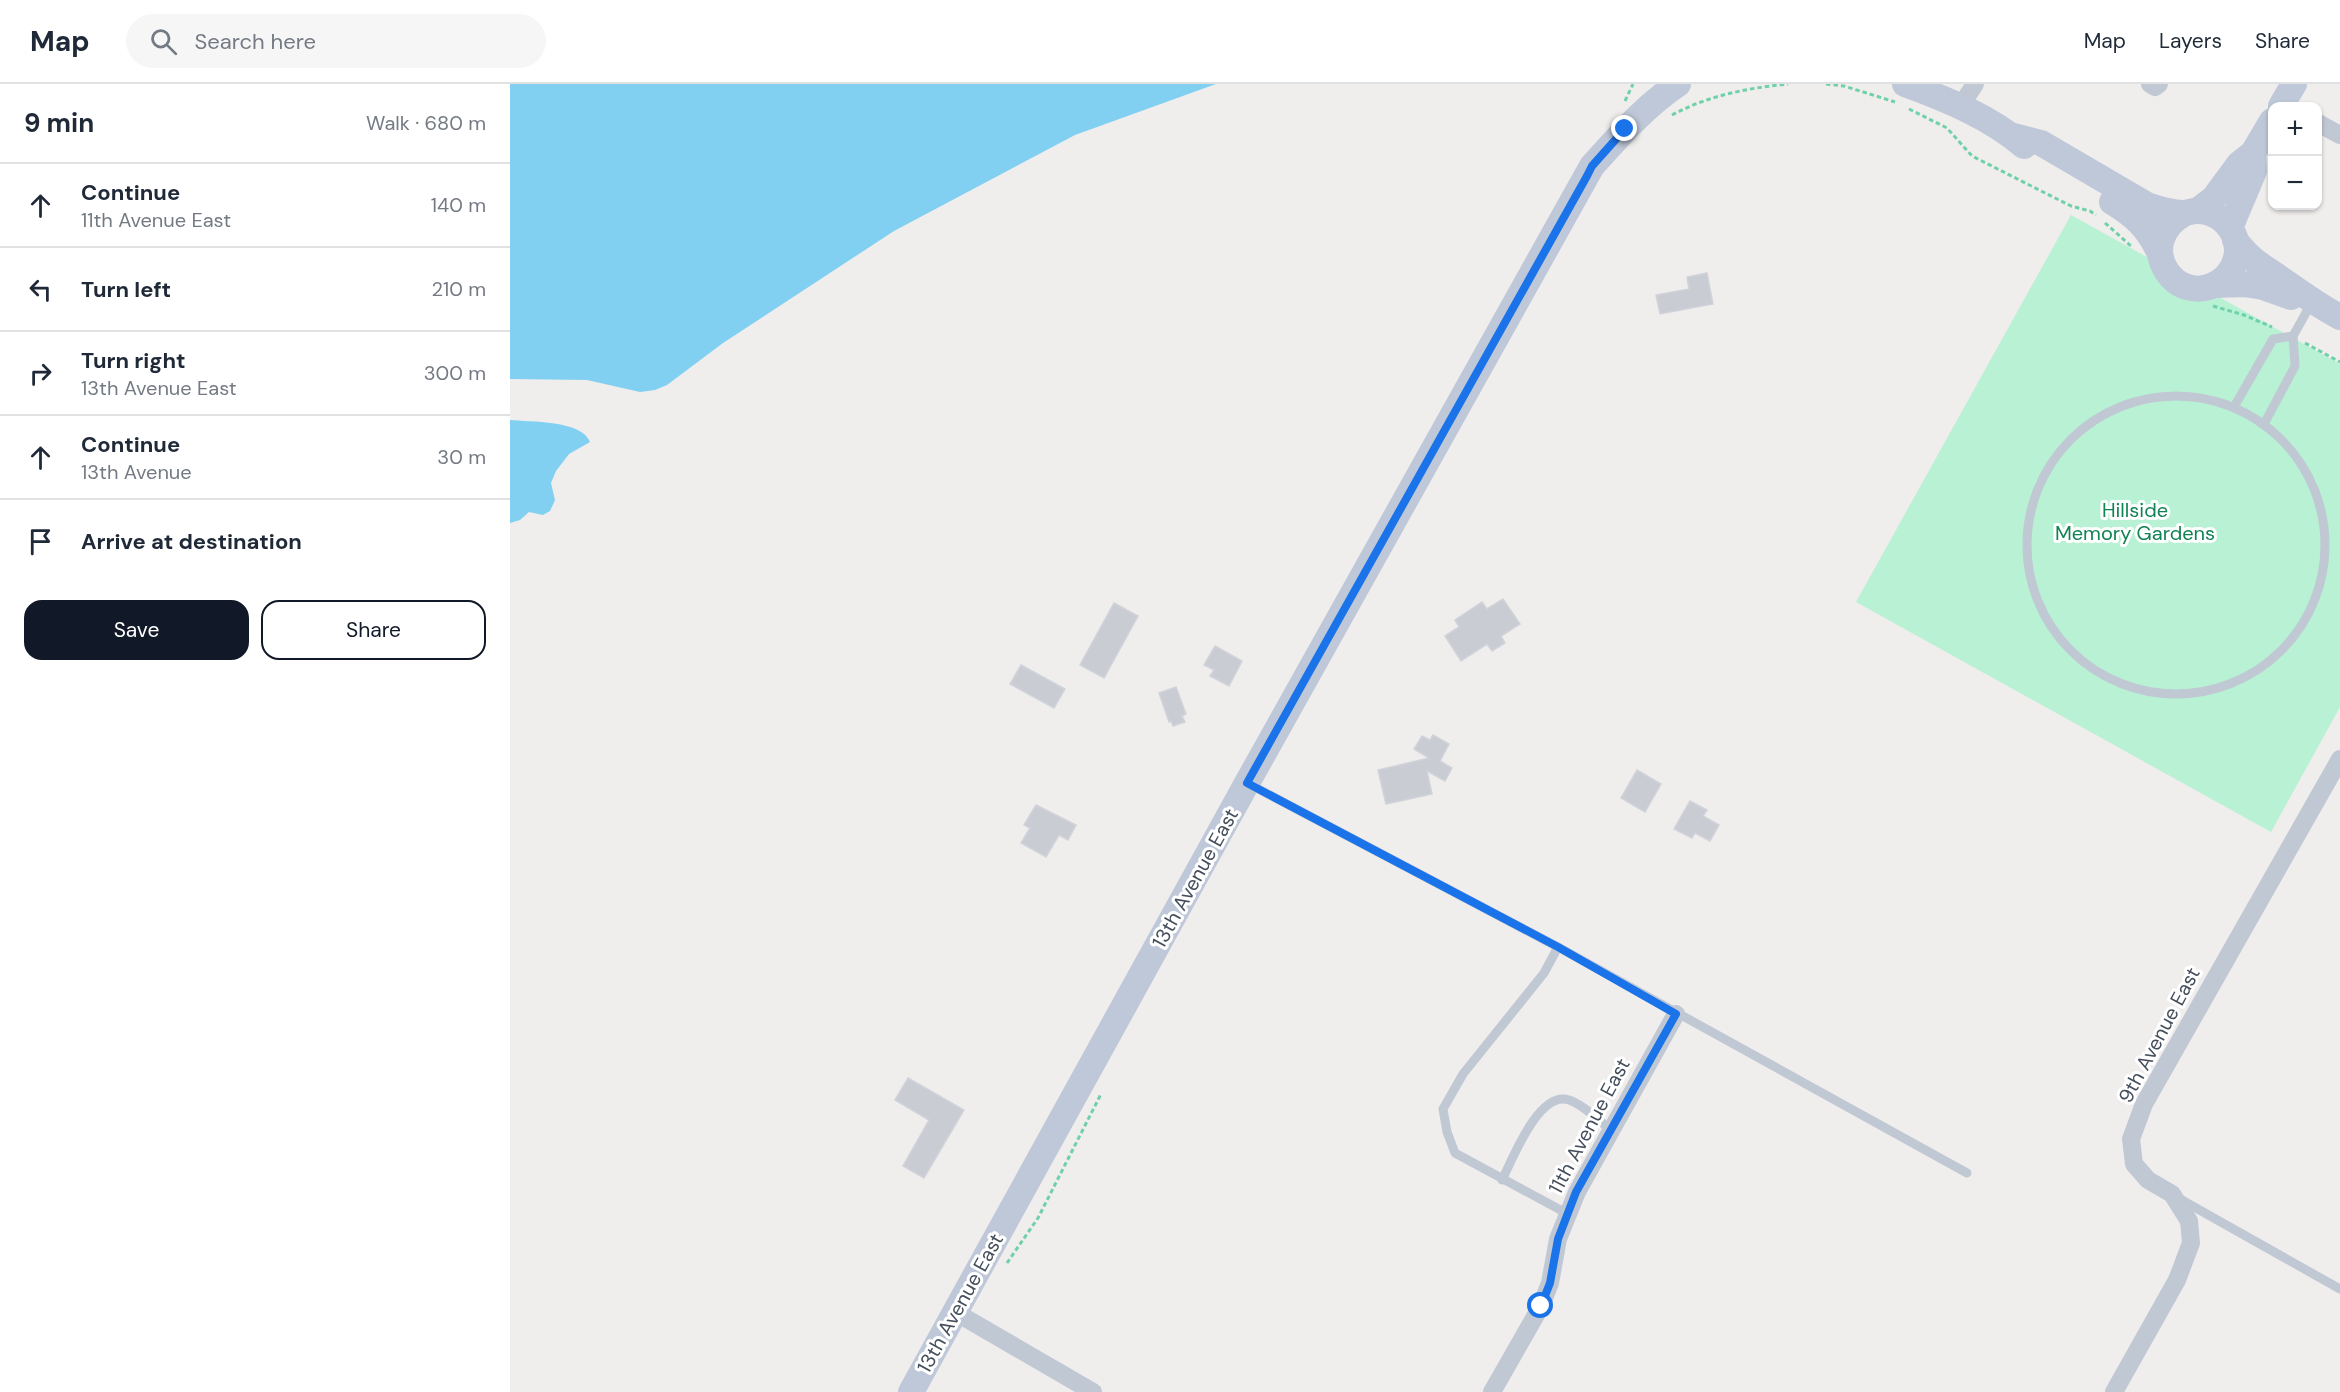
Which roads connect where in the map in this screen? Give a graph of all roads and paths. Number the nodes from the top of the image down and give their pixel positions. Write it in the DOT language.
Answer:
graph roads {
  1 [pos="1678,84"];
  2 [pos="1788,84"];
  3 [pos="1826,84"];
  4 [pos="1975,84"];
  5 [pos="1902,98"];
  6 [pos="1960,107"];
  7 [pos="1664,119"];
  8 [pos="2322,125"];
  9 [pos="2268,129"];
  10 [pos="2010,135"];
  11 [pos="2340,135"];
  12 [pos="2253,153"];
  13 [pos="2191,212"];
  14 [pos="2233,234"];
  15 [pos="2148,252"];
  16 [pos="2209,295"];
  17 [pos="2312,302"];
  18 [pos="2340,317"];
  19 [pos="2293,336"];
  20 [pos="2340,362"];
  21 [pos="2234,407"];
  22 [pos="2264,424"];
  23 [pos="2340,759"];
  24 [pos="1247,783"];
  25 [pos="1558,947"];
  26 [pos="1676,1014"];
  27 [pos="1101,1092"];
  28 [pos="1611,1130"];
  29 [pos="1967,1173"];
  30 [pos="1502,1180"];
  31 [pos="2172,1194"];
  32 [pos="1568,1214"];
  33 [pos="1006,1264"];
  34 [pos="2340,1289"];
  35 [pos="955,1312"];
  36 [pos="911,1392"];
  37 [pos="1093,1392"];
  38 [pos="1492,1392"];
  39 [pos="2114,1392"];
  1 -- 24 [label="main road, 13th Avenue East"];
  2 -- 7 [label="path"];
  3 -- 5 [label="path"];
  4 -- 6 [label="street"];
  5 -- 6 [label="main road"];
  5 -- 15 [label="path"];
  6 -- 10 [label="main road"];
  8 -- 11 [label="street"];
  9 -- 12 [label="main road"];
  10 -- 13 [label="main road"];
  10 -- 15 [label="main road"];
  12 -- 13 [label="main road"];
  12 -- 14 [label="main road"];
  13 -- 14 [label="main road"];
  13 -- 15 [label="main road"];
  14 -- 16 [label="main road"];
  14 -- 17 [label="main road"];
  15 -- 16 [label="main road"];
  16 -- 17 [label="main road"];
  16 -- 19 [label="path"];
  17 -- 18 [label="main road"];
  17 -- 19 [label="lane"];
  19 -- 20 [label="path"];
  19 -- 21 [label="lane"];
  19 -- 22 [label="lane"];
  21 -- 22 [label="lane"];
  21 -- 22 [label="lane"];
  23 -- 31 [label="street, 9th Avenue East"];
  24 -- 25 [label="lane"];
  24 -- 35 [label="main road, 13th Avenue East"];
  25 -- 26 [label="lane"];
  25 -- 30 [label="lane"];
  26 -- 28 [label="street, 11th Avenue East"];
  26 -- 29 [label="lane"];
  27 -- 33 [label="path"];
  28 -- 30 [label="lane"];
  28 -- 32 [label="street, 11th Avenue East"];
  30 -- 32 [label="lane"];
  31 -- 34 [label="lane"];
  31 -- 39 [label="street, 9th Avenue East"];
  32 -- 38 [label="street, 11th Avenue East"];
  35 -- 36 [label="main road, 13th Avenue East"];
  35 -- 37 [label="street"];
}
